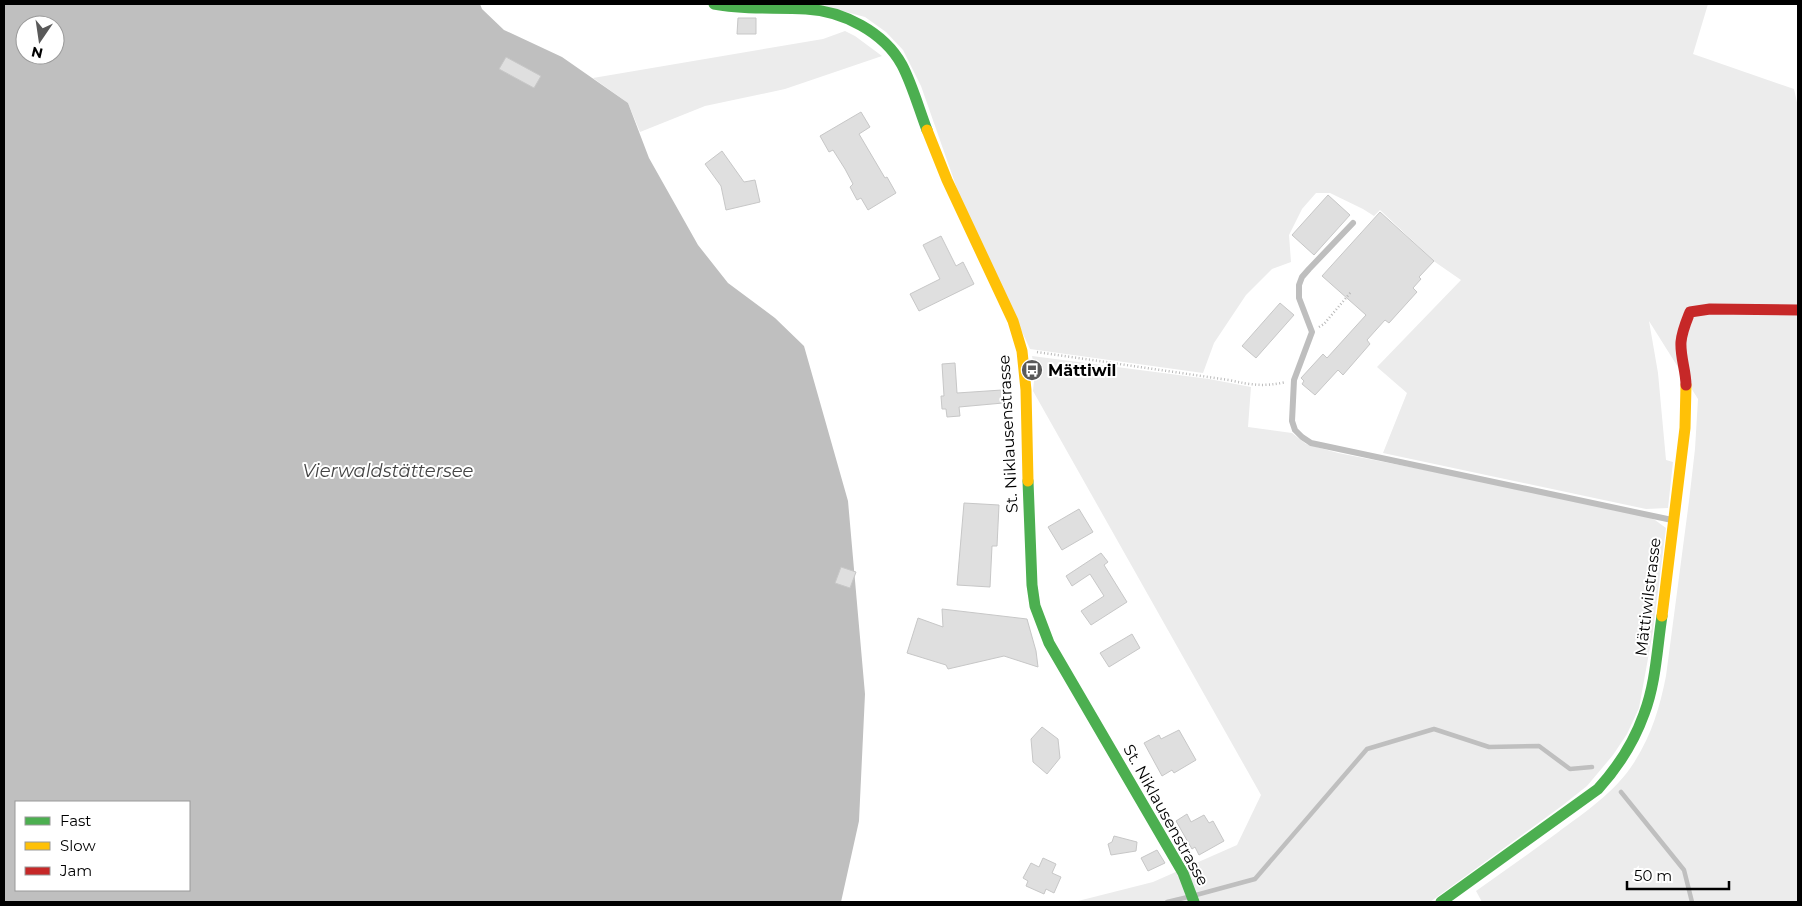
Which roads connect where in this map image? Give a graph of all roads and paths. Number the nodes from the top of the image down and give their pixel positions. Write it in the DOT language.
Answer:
graph roads {
  1 [pos="714,4"];
  2 [pos="1353,223"];
  3 [pos="1351,292"];
  4 [pos="1798,310"];
  5 [pos="1312,332"];
  6 [pos="1022,351"];
  7 [pos="1294,380"];
  8 [pos="1674,520"];
  9 [pos="1194,902"];
  10 [pos="1441,902"];
  1 -- 6 [label="street, St. Niklausenstrasse"];
  2 -- 5 [label="lane"];
  3 -- 5 [label="path"];
  4 -- 8 [label="street, Mättiwilstrasse"];
  5 -- 7 [label="lane"];
  6 -- 7 [label="path"];
  6 -- 9 [label="street, St. Niklausenstrasse"];
  7 -- 8 [label="lane"];
  8 -- 10 [label="street, Mättiwilstrasse"];
}
